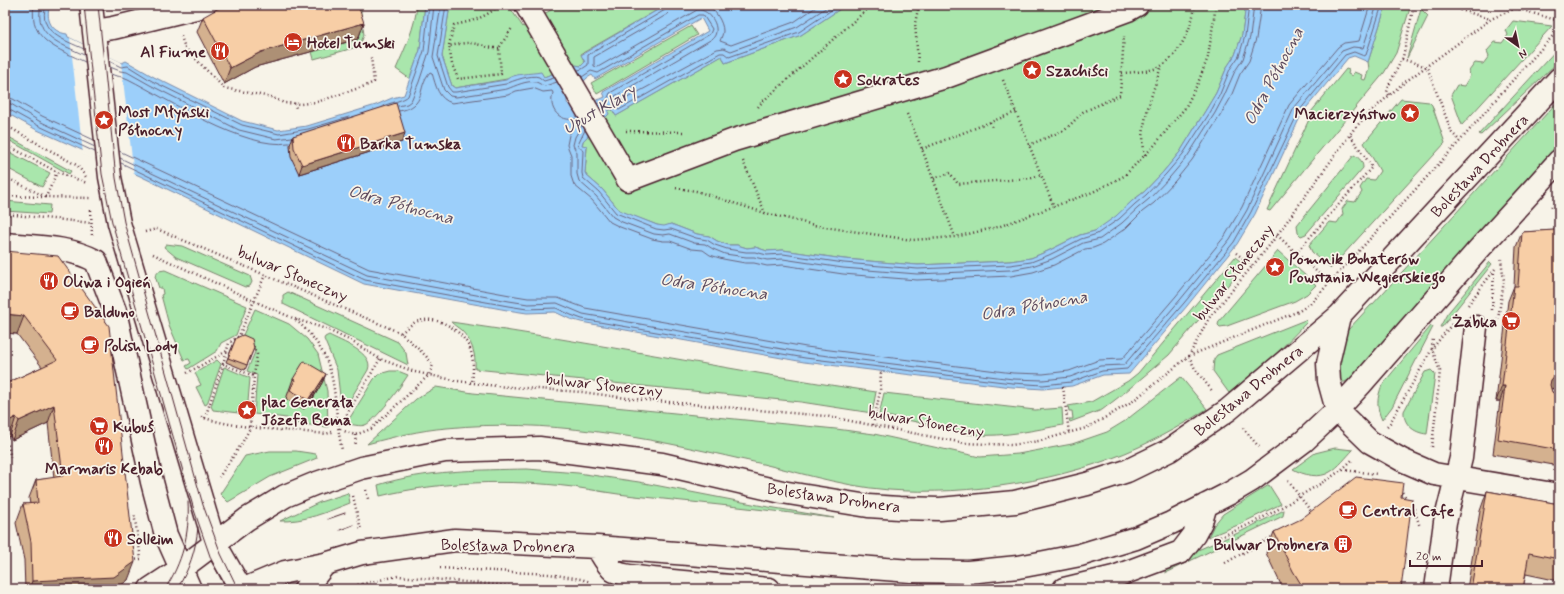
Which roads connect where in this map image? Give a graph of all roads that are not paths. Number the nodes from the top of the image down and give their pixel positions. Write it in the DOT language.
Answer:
graph roads {
  1 [pos="91,5"];
  2 [pos="208,5"];
  3 [pos="533,8"];
  4 [pos="1132,8"];
  5 [pos="95,40"];
  6 [pos="1559,79"];
  7 [pos="1559,161"];
  8 [pos="124,242"];
  9 [pos="5,244"];
  10 [pos="91,259"];
  11 [pos="1340,316"];
  12 [pos="1476,326"];
  13 [pos="1337,410"];
  14 [pos="1455,478"];
  15 [pos="1559,495"];
  16 [pos="1206,505"];
  17 [pos="214,542"];
  18 [pos="597,547"];
  19 [pos="325,564"];
  20 [pos="182,568"];
  21 [pos="150,589"];
  22 [pos="190,589"];
  23 [pos="243,589"];
  24 [pos="305,589"];
  25 [pos="769,589"];
  26 [pos="1064,589"];
  27 [pos="1436,589"];
  1 -- 5 [label="street"];
  2 -- 5 [label="street"];
  3 -- 4 [label="street"];
  5 -- 8 [label="street"];
  6 -- 11 [label="street, Bolesława Drobnera"];
  7 -- 13 [label="street, Bolesława Drobnera"];
  8 -- 10 [label="street"];
  8 -- 17 [label="street"];
  9 -- 10 [label="street"];
  10 -- 20 [label="street"];
  11 -- 13 [label="street"];
  11 -- 17 [label="street, Bolesława Drobnera"];
  12 -- 14 [label="street"];
  13 -- 14 [label="street"];
  13 -- 16 [label="street, Bolesława Drobnera"];
  14 -- 15 [label="street"];
  14 -- 27 [label="street"];
  16 -- 18 [label="street, Bolesława Drobnera"];
  16 -- 26 [label="street"];
  17 -- 20 [label="street, Bolesława Drobnera"];
  17 -- 23 [label="street"];
  18 -- 19 [label="street, Bolesława Drobnera"];
  18 -- 25 [label="street"];
  19 -- 23 [label="street, Bolesława Drobnera"];
  19 -- 24 [label="street"];
  20 -- 21 [label="street, Bolesława Drobnera"];
  20 -- 22 [label="street"];
}
